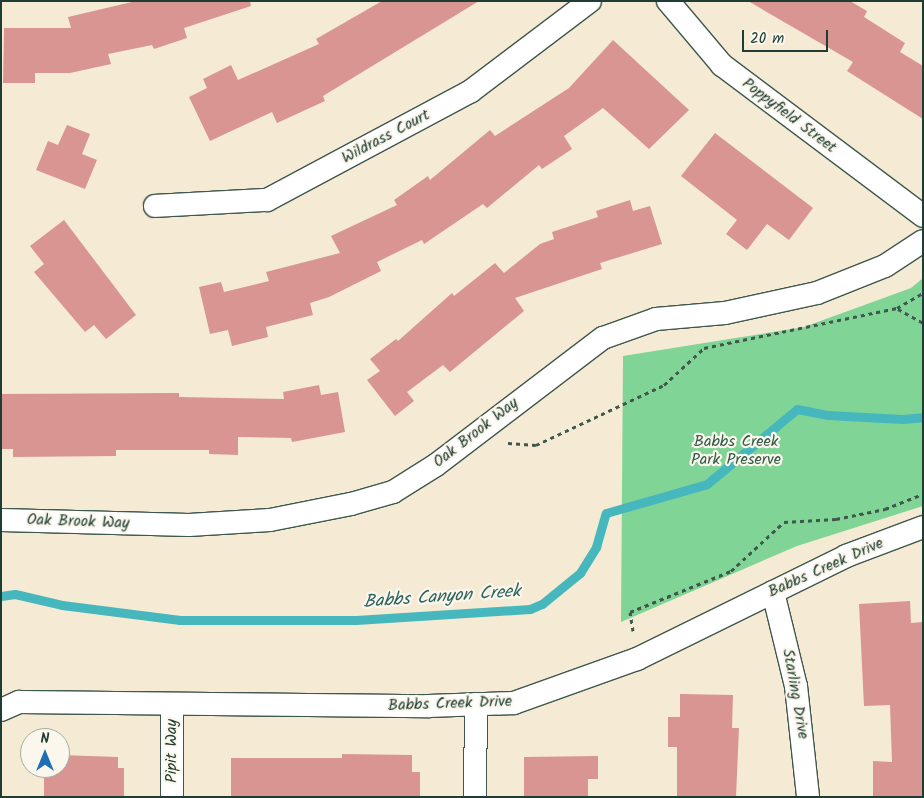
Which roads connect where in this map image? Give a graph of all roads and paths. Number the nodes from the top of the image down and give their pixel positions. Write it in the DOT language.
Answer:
graph roads {
  1 [pos="590,1"];
  2 [pos="668,1"];
  3 [pos="155,206"];
  4 [pos="923,216"];
  5 [pos="923,240"];
  6 [pos="923,293"];
  7 [pos="897,308"];
  8 [pos="923,323"];
  9 [pos="467,439"];
  10 [pos="923,494"];
  11 [pos="1,520"];
  12 [pos="923,527"];
  13 [pos="773,592"];
  14 [pos="637,659"];
  15 [pos="476,704"];
  16 [pos="172,705"];
  17 [pos="1,710"];
  18 [pos="172,797"];
  19 [pos="475,797"];
  20 [pos="808,797"];
  1 -- 3 [label="street, Wildrass Court"];
  2 -- 4 [label="street, Poppyfield Street"];
  5 -- 9 [label="street, Oak Brook Way"];
  6 -- 7 [label="path"];
  7 -- 8 [label="path"];
  7 -- 9 [label="path"];
  9 -- 11 [label="street, Oak Brook Way"];
  10 -- 14 [label="path"];
  12 -- 13 [label="street, Babbs Creek Drive"];
  13 -- 14 [label="street, Babbs Creek Drive"];
  13 -- 20 [label="street, Starling Drive"];
  14 -- 15 [label="street, Babbs Creek Drive"];
  15 -- 16 [label="street, Babbs Creek Drive"];
  15 -- 19 [label="street"];
  16 -- 17 [label="street, Babbs Creek Drive"];
  16 -- 18 [label="street, Pipit Way"];
}
